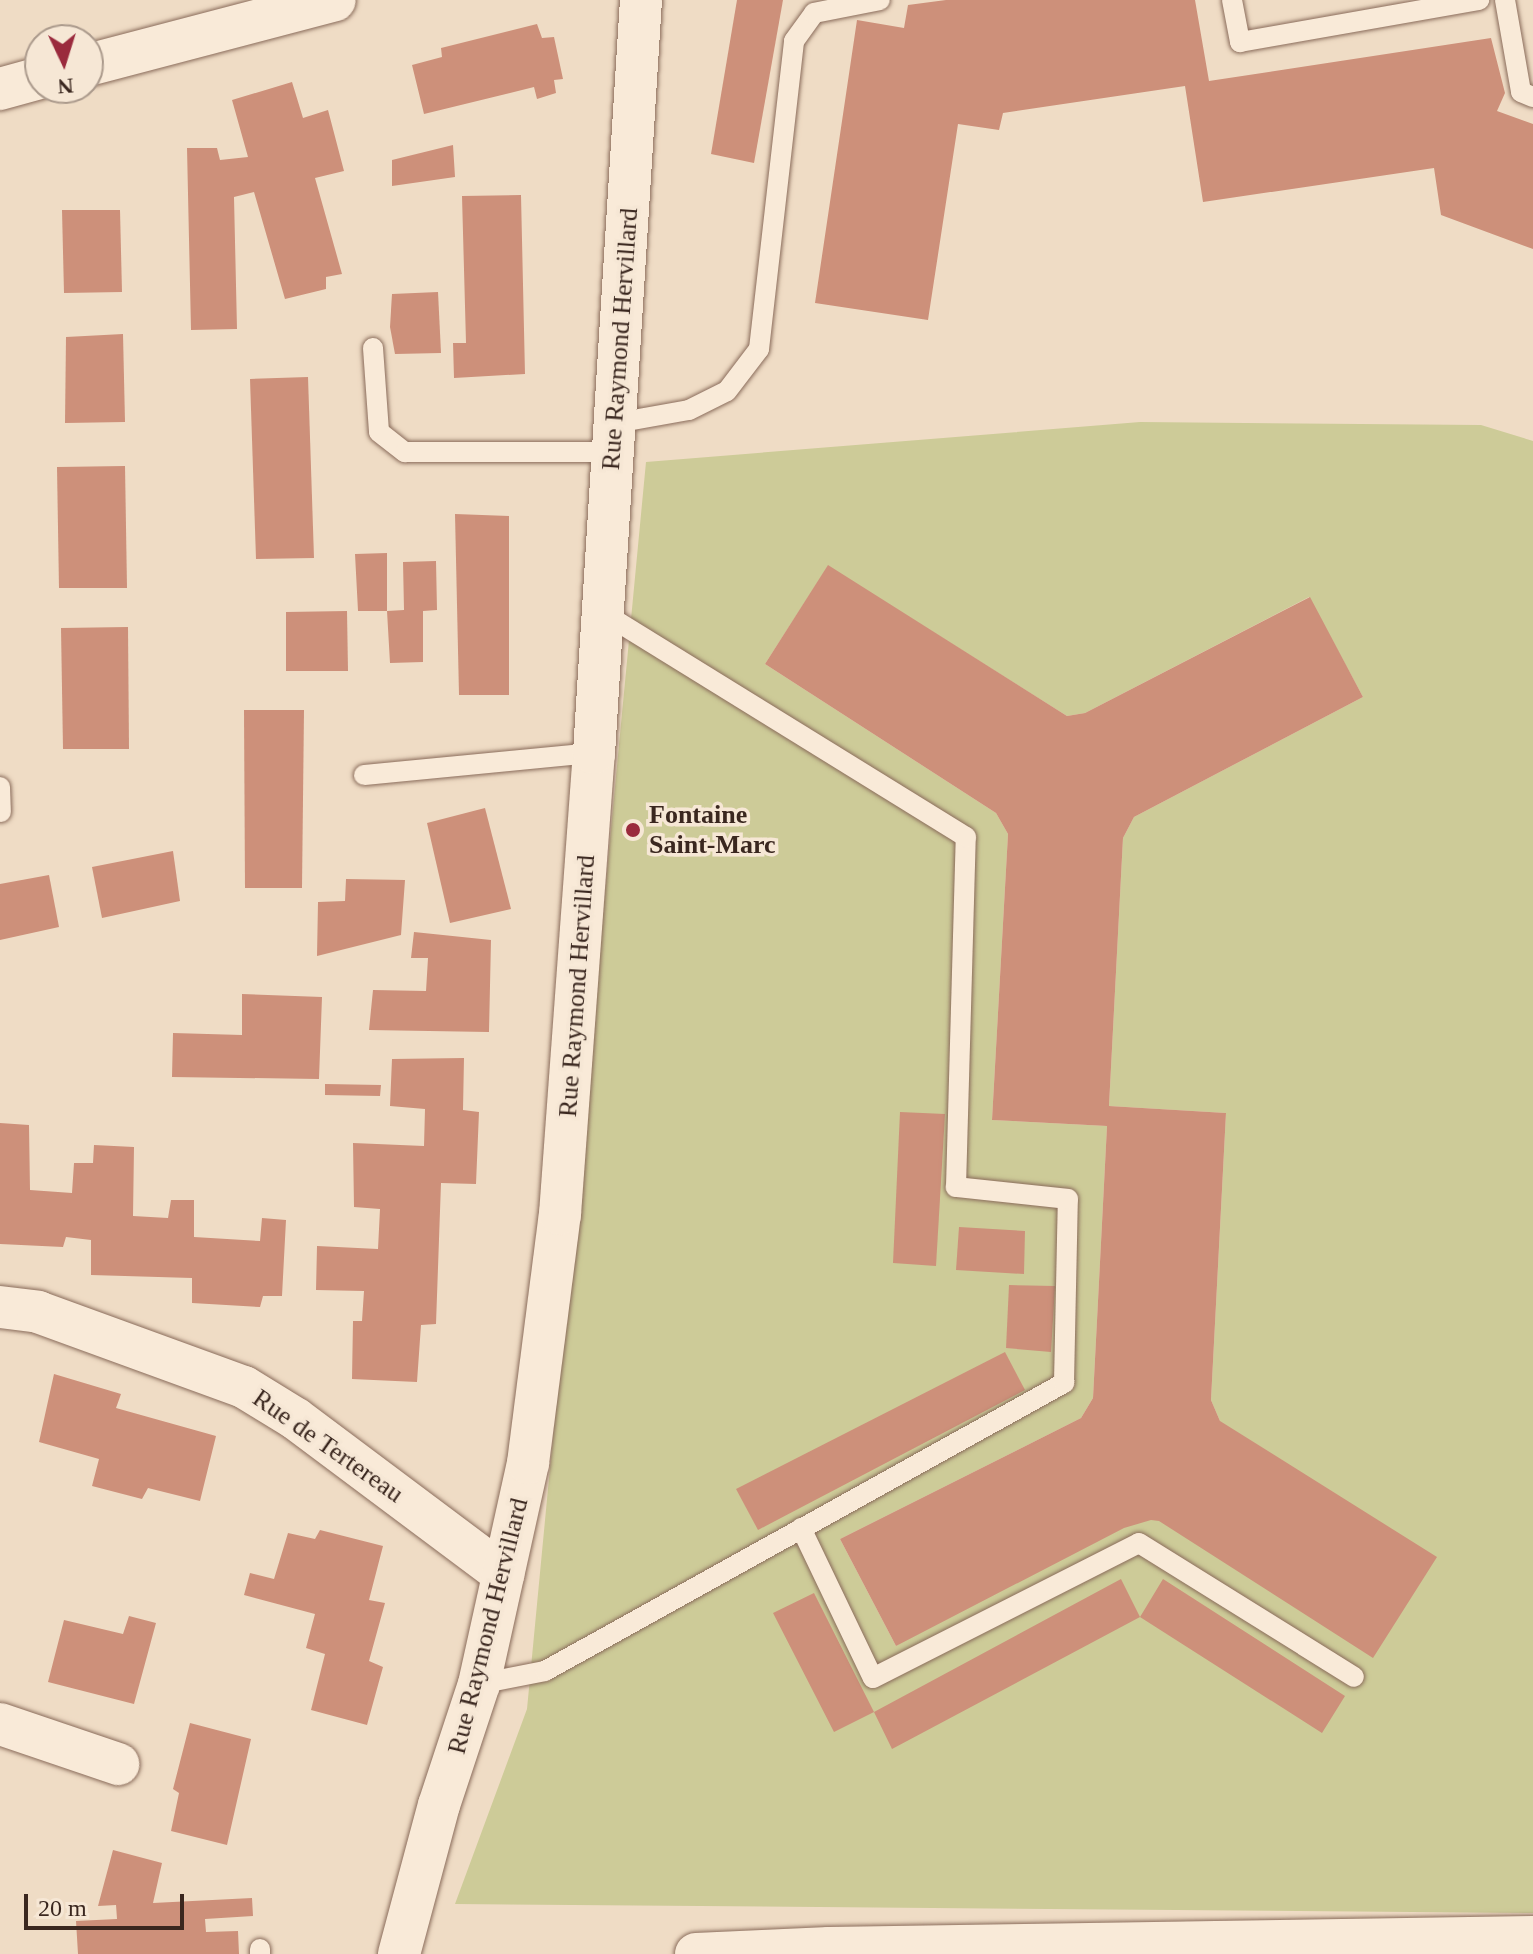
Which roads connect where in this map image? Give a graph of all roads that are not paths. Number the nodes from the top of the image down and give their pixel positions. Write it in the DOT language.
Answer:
graph roads {
  1 [pos="335,0"];
  2 [pos="641,0"];
  3 [pos="880,0"];
  4 [pos="1232,0"];
  5 [pos="1479,0"];
  6 [pos="1505,0"];
  7 [pos="104,61"];
  8 [pos="24,82"];
  9 [pos="0,89"];
  10 [pos="1533,97"];
  11 [pos="373,348"];
  12 [pos="615,437"];
  13 [pos="602,612"];
  14 [pos="594,753"];
  15 [pos="364,775"];
  16 [pos="0,787"];
  17 [pos="1,812"];
  18 [pos="0,1307"];
  19 [pos="801,1528"];
  20 [pos="503,1574"];
  21 [pos="1354,1677"];
  22 [pos="479,1684"];
  23 [pos="0,1724"];
  24 [pos="118,1764"];
  25 [pos="1533,1937"];
  26 [pos="931,1950"];
  27 [pos="829,1951"];
  28 [pos="399,1954"];
  29 [pos="696,1954"];
  1 -- 7 [label="street"];
  2 -- 12 [label="street, Rue Raymond Hervillard"];
  3 -- 12 [label="lane"];
  4 -- 5 [label="lane"];
  6 -- 10 [label="lane"];
  8 -- 9 [label="street"];
  11 -- 12 [label="lane"];
  12 -- 13 [label="street, Rue Raymond Hervillard"];
  13 -- 14 [label="street, Rue Raymond Hervillard"];
  13 -- 19 [label="lane"];
  14 -- 15 [label="lane"];
  14 -- 20 [label="street, Rue Raymond Hervillard"];
  16 -- 17 [label="lane"];
  18 -- 20 [label="street, Rue de Tertereau"];
  19 -- 21 [label="lane"];
  19 -- 22 [label="lane"];
  20 -- 22 [label="street, Rue Raymond Hervillard"];
  22 -- 28 [label="street, Rue Raymond Hervillard"];
  23 -- 24 [label="street"];
  25 -- 26 [label="street"];
  26 -- 27 [label="street"];
  27 -- 29 [label="street"];
}
